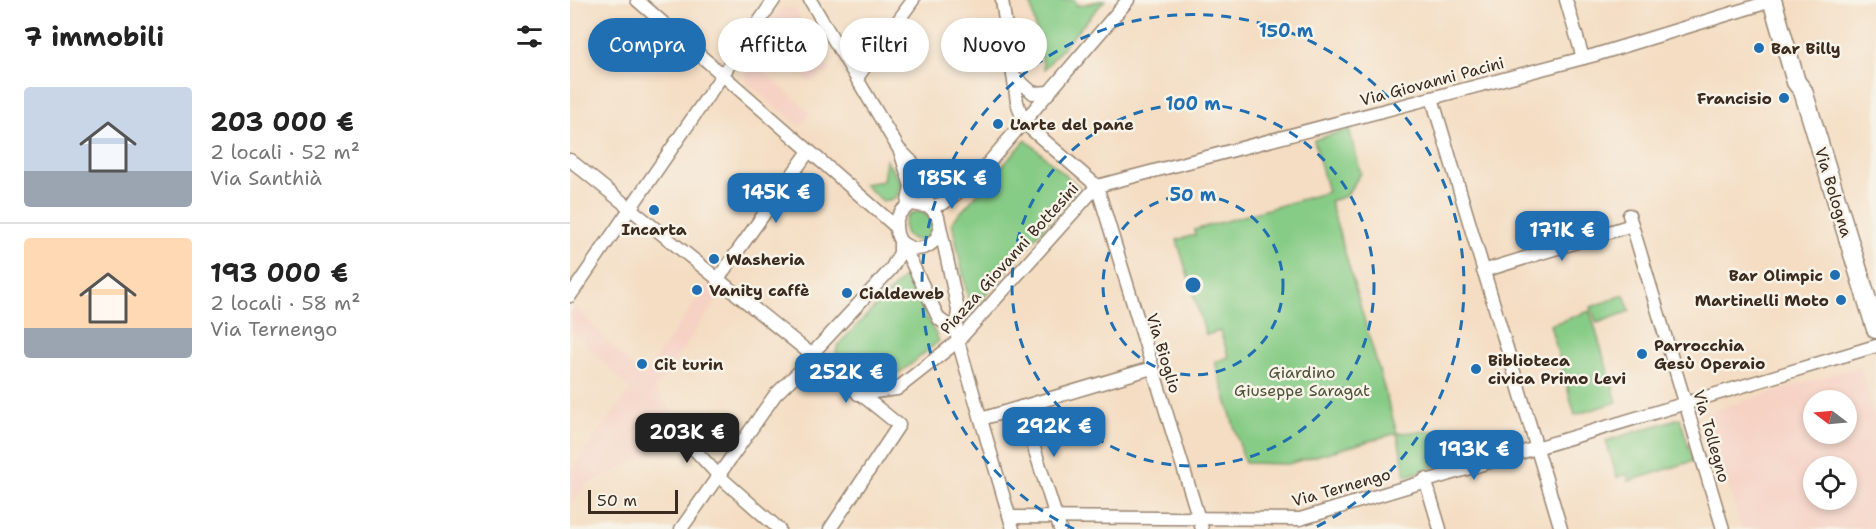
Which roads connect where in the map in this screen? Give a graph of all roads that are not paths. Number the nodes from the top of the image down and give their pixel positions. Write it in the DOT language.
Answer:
graph roads {
  1 [pos="637,0"];
  2 [pos="774,0"];
  3 [pos="810,0"];
  4 [pos="913,0"];
  5 [pos="1002,0"];
  6 [pos="1128,0"];
  7 [pos="1566,0"];
  8 [pos="1775,0"];
  9 [pos="1583,58"];
  10 [pos="1013,75"];
  11 [pos="721,76"];
  12 [pos="857,78"];
  13 [pos="1050,92"];
  14 [pos="1432,98"];
  15 [pos="1024,123"];
  16 [pos="809,151"];
  17 [pos="900,151"];
  18 [pos="570,160"];
  19 [pos="919,172"];
  20 [pos="974,181"];
  21 [pos="1096,186"];
  22 [pos="907,207"];
  23 [pos="930,207"];
  24 [pos="631,209"];
  25 [pos="895,226"];
  26 [pos="940,230"];
  27 [pos="903,244"];
  28 [pos="1483,271"];
  29 [pos="717,280"];
  30 [pos="570,296"];
  31 [pos="1876,328"];
  32 [pos="957,336"];
  33 [pos="1876,346"];
  34 [pos="812,357"];
  35 [pos="1152,368"];
  36 [pos="858,394"];
  37 [pos="1685,401"];
  38 [pos="1021,407"];
  39 [pos="981,419"];
  40 [pos="678,432"];
  41 [pos="1536,448"];
  42 [pos="719,476"];
  43 [pos="1425,479"];
  44 [pos="1012,523"];
  45 [pos="1059,524"];
  46 [pos="1200,524"];
  47 [pos="1302,524"];
  48 [pos="681,529"];
  49 [pos="778,529"];
  50 [pos="830,529"];
  51 [pos="1440,529"];
  52 [pos="1561,529"];
  53 [pos="1722,529"];
  1 -- 11 [label="street"];
  2 -- 11 [label="street"];
  3 -- 12 [label="street"];
  4 -- 12 [label="street"];
  5 -- 10 [label="street"];
  6 -- 13 [label="street"];
  7 -- 9 [label="street"];
  8 -- 9 [label="street, Via Giovanni Pacini"];
  8 -- 31 [label="main road, Via Bologna"];
  9 -- 14 [label="street, Via Giovanni Pacini"];
  10 -- 13 [label="street"];
  10 -- 15 [label="street"];
  11 -- 16 [label="street"];
  11 -- 24 [label="street"];
  12 -- 17 [label="street"];
  13 -- 15 [label="street"];
  14 -- 21 [label="street, Via Giovanni Pacini"];
  14 -- 28 [label="street"];
  15 -- 20 [label="street"];
  15 -- 21 [label="street, Piazza Giovanni Bottesini"];
  16 -- 25 [label="street"];
  16 -- 29 [label="street"];
  17 -- 19 [label="street"];
  17 -- 22 [label="street"];
  18 -- 24 [label="street"];
  19 -- 20 [label="street"];
  19 -- 23 [label="street, Piazza Giovanni Bottesini"];
  20 -- 23 [label="street"];
  21 -- 32 [label="street, Piazza Giovanni Bottesini"];
  21 -- 35 [label="street, Via Bioglio"];
  22 -- 23 [label="street"];
  22 -- 25 [label="street"];
  23 -- 26 [label="street, Piazza Giovanni Bottesini"];
  24 -- 29 [label="street"];
  24 -- 30 [label="street"];
  25 -- 27 [label="street, Piazza Giovanni Bottesini"];
  26 -- 27 [label="street"];
  26 -- 32 [label="street, Piazza Giovanni Bottesini"];
  27 -- 32 [label="street, Piazza Giovanni Bottesini"];
  27 -- 34 [label="street"];
  28 -- 37 [label="street, Via Tollegno"];
  28 -- 41 [label="street"];
  29 -- 34 [label="street"];
  32 -- 36 [label="street, Piazza Giovanni Bottesini"];
  32 -- 39 [label="street"];
  33 -- 37 [label="street, Via Ternengo"];
  34 -- 36 [label="street"];
  34 -- 42 [label="street"];
  35 -- 38 [label="street"];
  35 -- 46 [label="street, Via Bioglio"];
  36 -- 50 [label="street"];
  37 -- 41 [label="street, Via Ternengo"];
  37 -- 53 [label="street, Via Tollegno"];
  38 -- 39 [label="street"];
  38 -- 45 [label="street"];
  39 -- 44 [label="street"];
  40 -- 42 [label="street"];
  41 -- 43 [label="street, Via Ternengo"];
  41 -- 52 [label="street"];
  42 -- 48 [label="street"];
  42 -- 49 [label="street"];
  43 -- 47 [label="street, Via Ternengo"];
  43 -- 51 [label="street"];
  44 -- 45 [label="street, Via Ternengo"];
  45 -- 46 [label="street, Via Ternengo"];
  46 -- 47 [label="street, Via Ternengo"];
}
